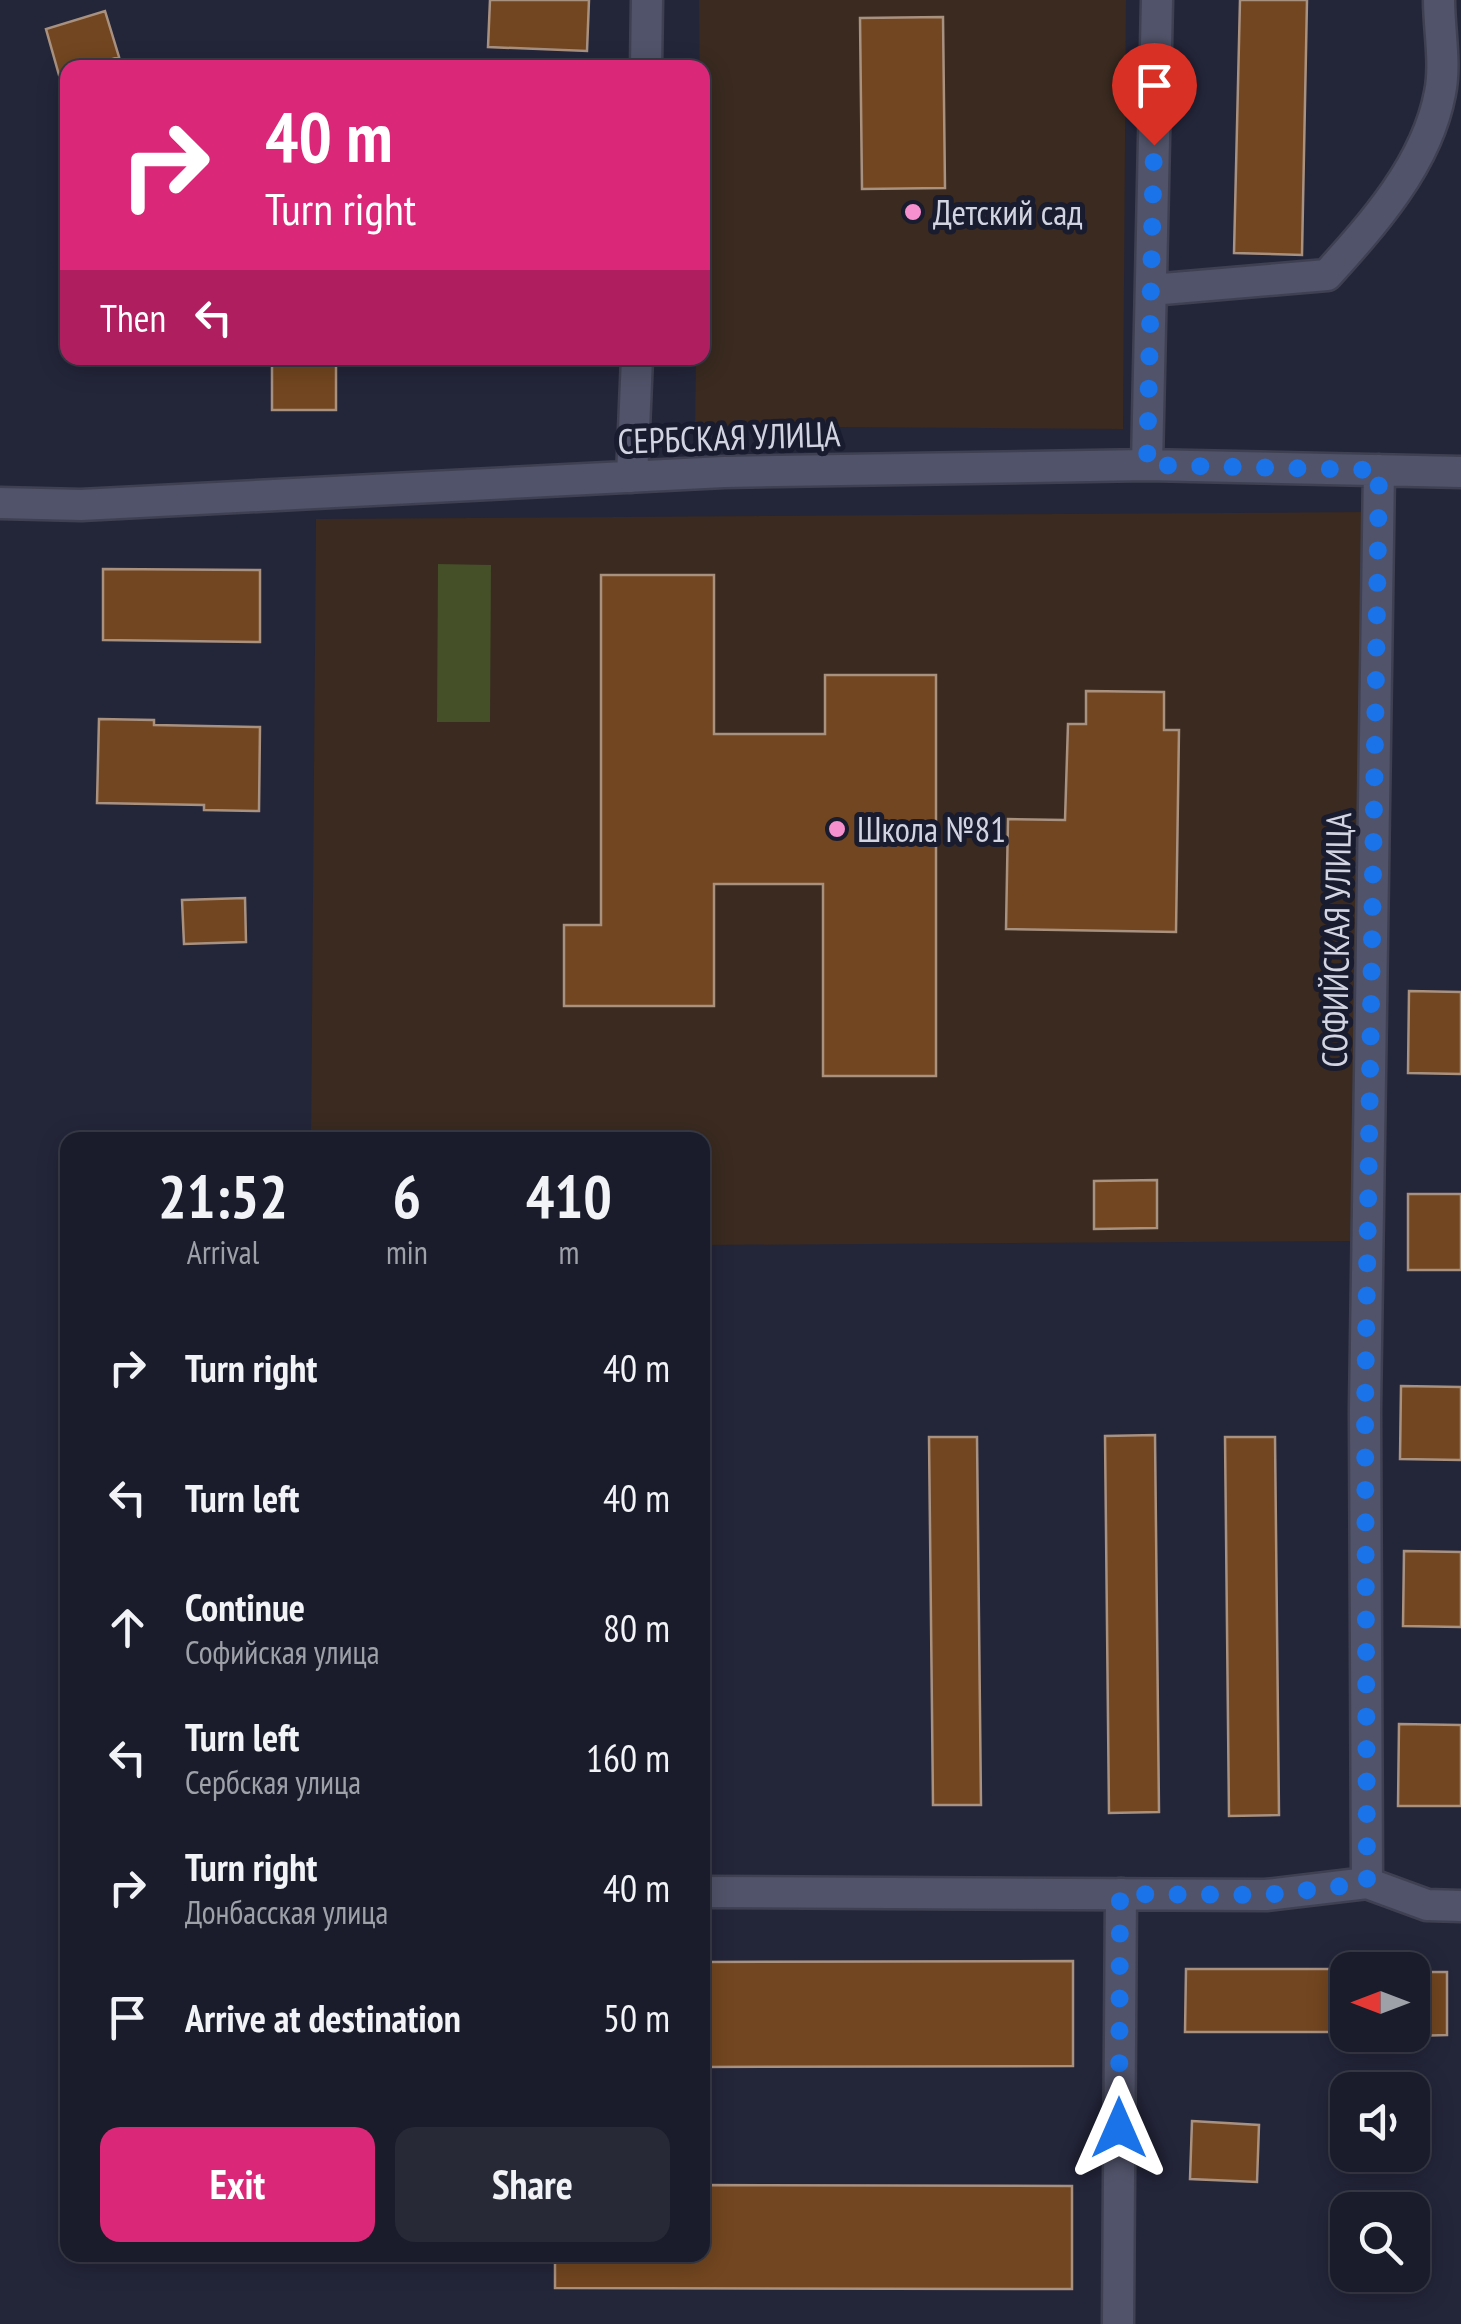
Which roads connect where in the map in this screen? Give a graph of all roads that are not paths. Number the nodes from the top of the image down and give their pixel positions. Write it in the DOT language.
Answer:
graph roads {
  1 [pos="647,0"];
  2 [pos="1157,0"];
  3 [pos="1439,0"];
  4 [pos="646,60"];
  5 [pos="1151,290"];
  6 [pos="637,365"];
  7 [pos="1147,465"];
  8 [pos="1379,470"];
  9 [pos="1461,472"];
  10 [pos="632,477"];
  11 [pos="0,503"];
  12 [pos="1367,1883"];
  13 [pos="710,1892"];
  14 [pos="1120,1894"];
  15 [pos="1461,1906"];
  16 [pos="1118,2324"];
  1 -- 4 [label="street"];
  2 -- 5 [label="street"];
  3 -- 5 [label="street"];
  5 -- 7 [label="street"];
  6 -- 10 [label="street"];
  7 -- 8 [label="street, СЕРБСКАЯ УЛИЦА"];
  7 -- 10 [label="street, СЕРБСКАЯ УЛИЦА"];
  8 -- 9 [label="street, СЕРБСКАЯ УЛИЦА"];
  8 -- 12 [label="street, СОФИЙСКАЯ УЛИЦА"];
  10 -- 11 [label="street, СЕРБСКАЯ УЛИЦА"];
  12 -- 14 [label="street"];
  12 -- 15 [label="street"];
  13 -- 14 [label="street"];
  14 -- 16 [label="street"];
}
